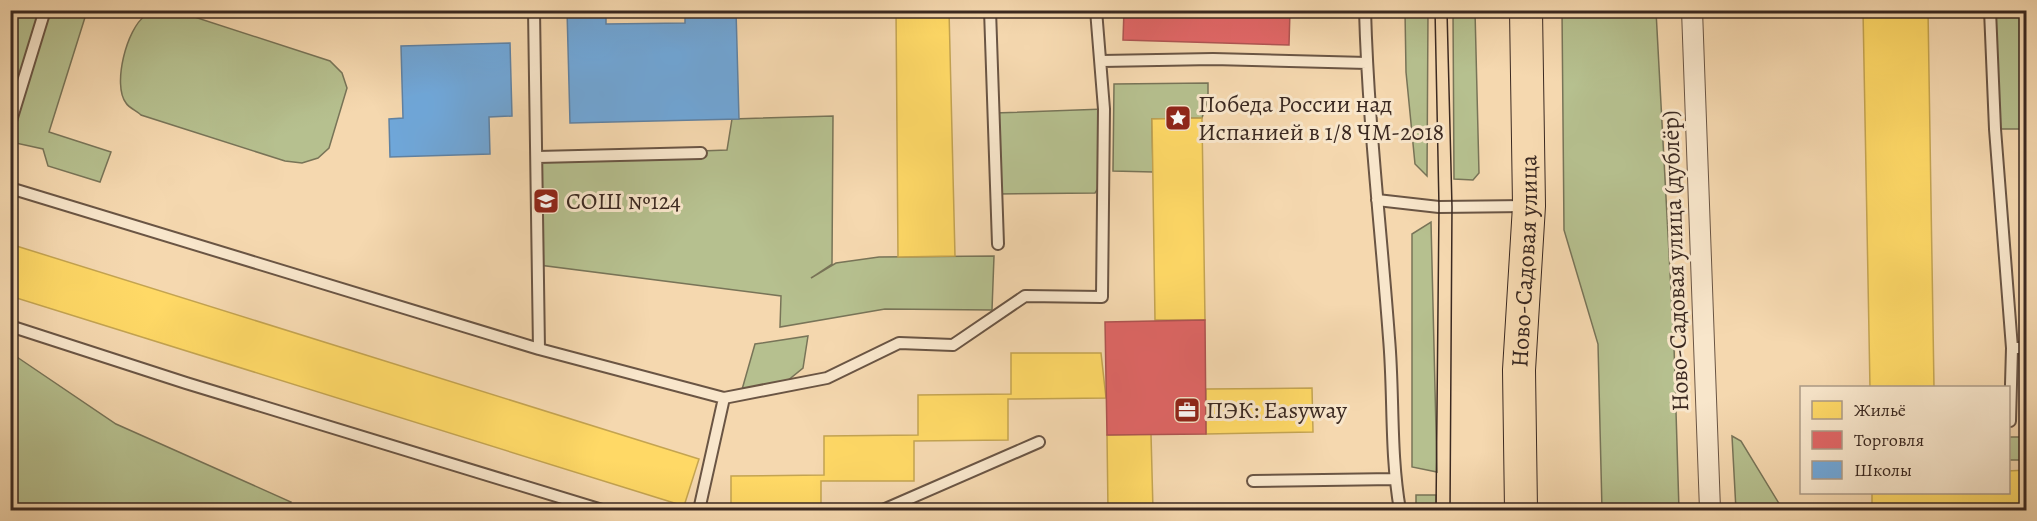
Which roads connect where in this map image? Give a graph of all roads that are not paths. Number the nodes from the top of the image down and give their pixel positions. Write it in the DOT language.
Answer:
graph roads {
  1 [pos="45,10"];
  2 [pos="534,10"];
  3 [pos="990,10"];
  4 [pos="1096,10"];
  5 [pos="1365,10"];
  6 [pos="1526,10"];
  7 [pos="1692,10"];
  8 [pos="1990,10"];
  9 [pos="1102,61"];
  10 [pos="1367,63"];
  11 [pos="10,124"];
  12 [pos="701,153"];
  13 [pos="538,157"];
  14 [pos="10,188"];
  15 [pos="1377,200"];
  16 [pos="1529,206"];
  17 [pos="998,244"];
  18 [pos="10,326"];
  19 [pos="2012,348"];
  20 [pos="2026,348"];
  21 [pos="539,349"];
  22 [pos="724,398"];
  23 [pos="2010,421"];
  24 [pos="1039,442"];
  25 [pos="1395,479"];
  26 [pos="1253,481"];
  27 [pos="602,510"];
  28 [pos="699,510"];
  29 [pos="883,510"];
  30 [pos="1400,510"];
  31 [pos="1521,510"];
  32 [pos="1710,510"];
  1 -- 11 [label="lane"];
  2 -- 13 [label="lane"];
  3 -- 17 [label="lane"];
  4 -- 9 [label="lane"];
  5 -- 10 [label="lane"];
  6 -- 16 [label="main road, Ново-Садовая улица"];
  7 -- 32 [label="street, Ново-Садовая улица (дублёр)"];
  8 -- 19 [label="lane"];
  9 -- 10 [label="lane"];
  9 -- 22 [label="lane"];
  10 -- 15 [label="lane"];
  12 -- 13 [label="lane"];
  13 -- 21 [label="lane"];
  14 -- 21 [label="lane"];
  15 -- 16 [label="lane"];
  15 -- 25 [label="lane"];
  16 -- 31 [label="main road, Ново-Садовая улица"];
  18 -- 27 [label="lane"];
  19 -- 20 [label="lane"];
  19 -- 23 [label="lane"];
  21 -- 22 [label="lane"];
  22 -- 28 [label="lane"];
  24 -- 29 [label="lane"];
  25 -- 26 [label="lane"];
  25 -- 30 [label="lane"];
}
